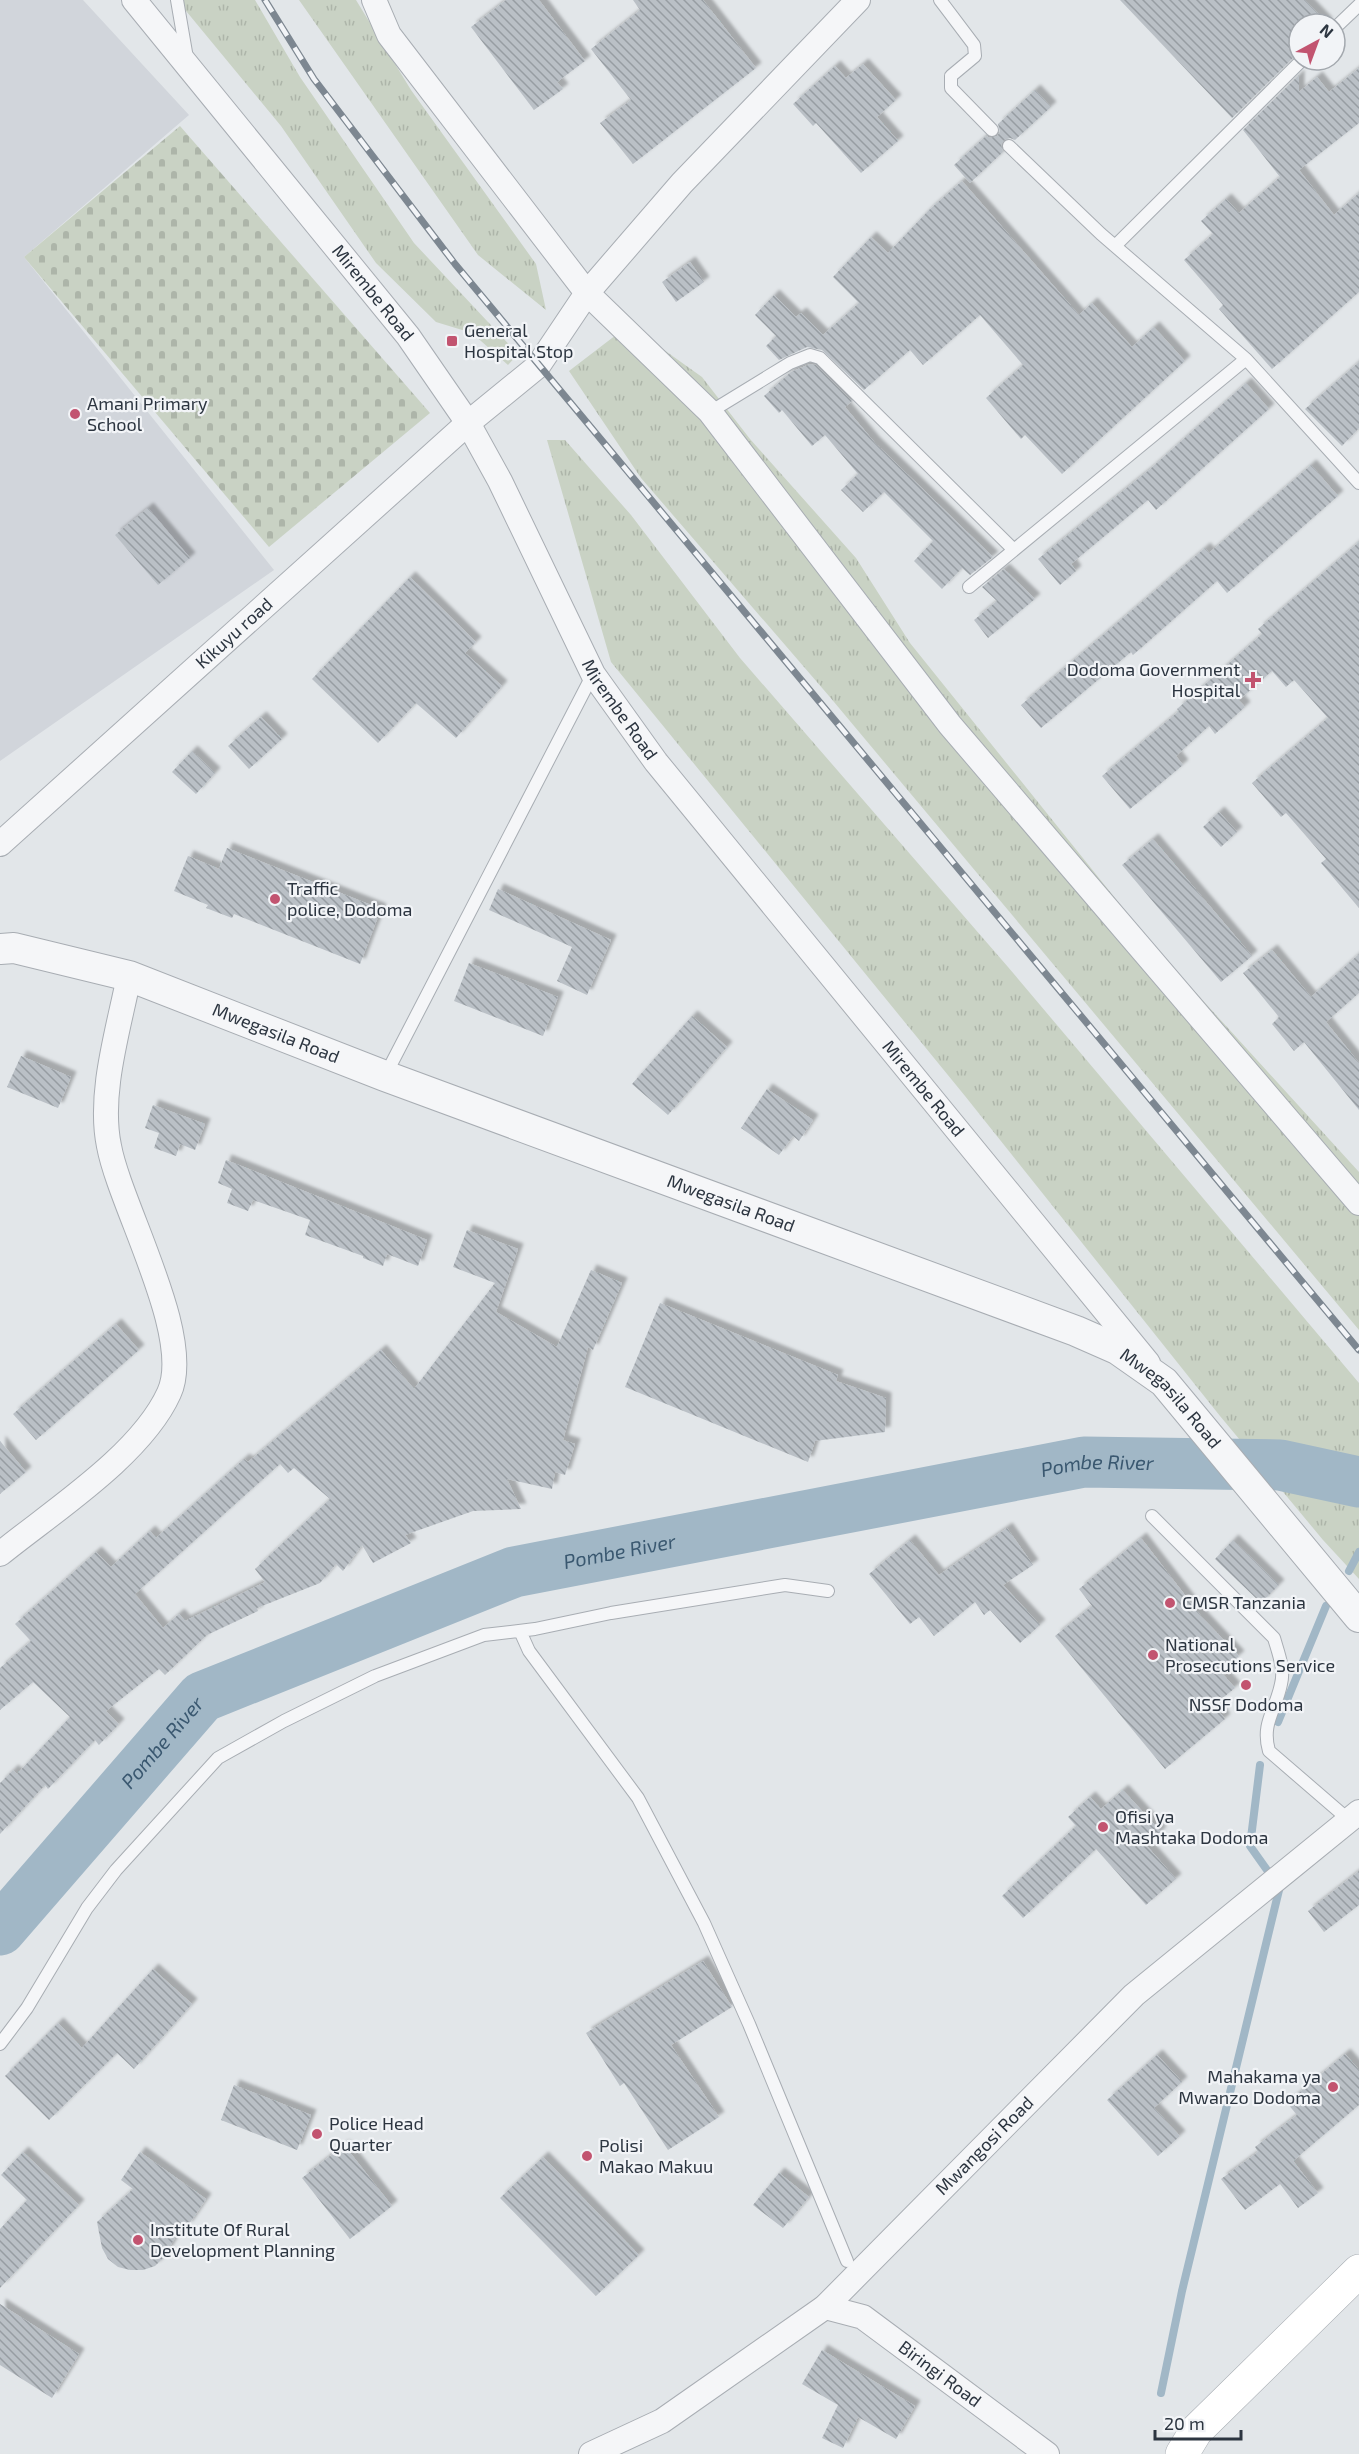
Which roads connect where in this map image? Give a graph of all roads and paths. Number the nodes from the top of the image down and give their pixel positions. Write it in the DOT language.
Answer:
graph roads {
  1 [pos="134,0"];
  2 [pos="177,0"];
  3 [pos="374,0"];
  4 [pos="858,0"];
  5 [pos="940,0"];
  6 [pos="1359,5"];
  7 [pos="1347,16"];
  8 [pos="189,69"];
  9 [pos="1290,72"];
  10 [pos="992,130"];
  11 [pos="1009,146"];
  12 [pos="1115,246"];
  13 [pos="587,293"];
  14 [pos="1246,359"];
  15 [pos="711,412"];
  16 [pos="468,423"];
  17 [pos="1359,483"];
  18 [pos="1014,550"];
  19 [pos="969,587"];
  20 [pos="593,674"];
  21 [pos="0,844"];
  22 [pos="0,949"];
  23 [pos="129,976"];
  24 [pos="385,1076"];
  25 [pos="1359,1203"];
  26 [pos="1164,1382"];
  27 [pos="1152,1516"];
  28 [pos="0,1554"];
  29 [pos="828,1590"];
  30 [pos="1359,1617"];
  31 [pos="520,1631"];
  32 [pos="1354,1816"];
  33 [pos="0,2044"];
  34 [pos="847,2261"];
  35 [pos="1359,2271"];
  36 [pos="825,2307"];
  37 [pos="662,2421"];
  38 [pos="591,2454"];
  39 [pos="627,2454"];
  40 [pos="1047,2454"];
  41 [pos="1182,2454"];
  1 -- 8 [label="street, Mirembe Road"];
  2 -- 8 [label="lane"];
  3 -- 13 [label="street"];
  4 -- 13 [label="street, Kikuyu road"];
  5 -- 10 [label="lane"];
  6 -- 7 [label="lane"];
  8 -- 16 [label="street, Mirembe Road"];
  9 -- 12 [label="lane"];
  11 -- 12 [label="lane"];
  12 -- 14 [label="lane"];
  13 -- 15 [label="street"];
  13 -- 16 [label="street, Kikuyu road"];
  14 -- 17 [label="lane"];
  14 -- 18 [label="lane"];
  15 -- 18 [label="lane"];
  15 -- 25 [label="street"];
  16 -- 20 [label="street, Mirembe Road"];
  16 -- 21 [label="street, Kikuyu road"];
  18 -- 19 [label="lane"];
  20 -- 24 [label="lane"];
  20 -- 26 [label="street, Mirembe Road"];
  22 -- 23 [label="street, Mwegasila Road"];
  23 -- 24 [label="street, Mwegasila Road"];
  23 -- 28 [label="street"];
  24 -- 26 [label="street, Mwegasila Road"];
  26 -- 30 [label="street, Mwegasila Road"];
  27 -- 32 [label="lane"];
  29 -- 31 [label="lane"];
  31 -- 33 [label="lane"];
  31 -- 34 [label="lane"];
  32 -- 36 [label="street, Mwangosi Road"];
  35 -- 41 [label="main road"];
  36 -- 37 [label="street, Mwangosi Road"];
  36 -- 40 [label="street, Biringi Road"];
  37 -- 38 [label="street, Mwangosi Road"];
  37 -- 39 [label="street"];
}
